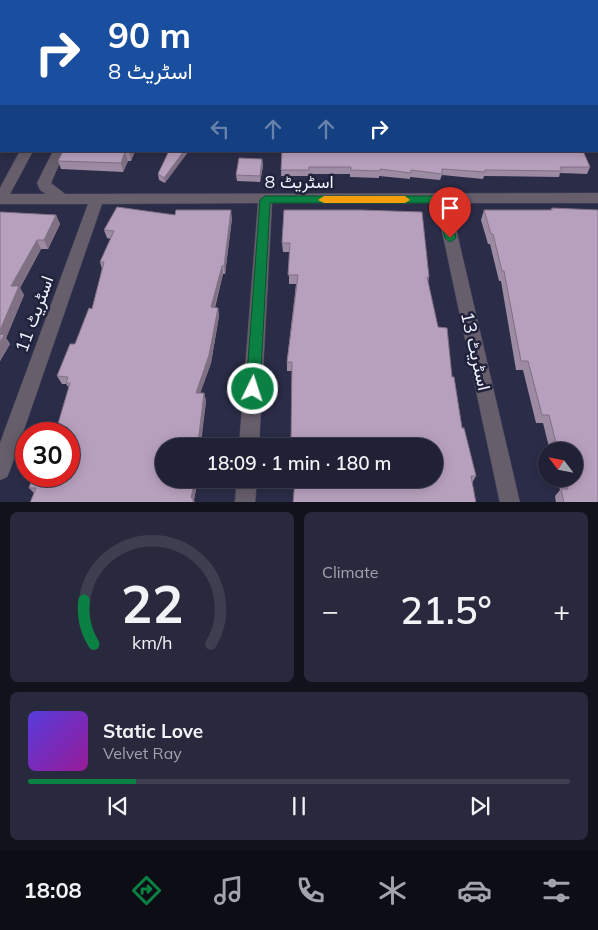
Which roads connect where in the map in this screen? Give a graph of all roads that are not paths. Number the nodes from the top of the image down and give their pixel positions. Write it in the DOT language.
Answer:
graph roads {
  1 [pos="26,152"];
  2 [pos="59,152"];
  3 [pos="598,198"];
  4 [pos="1,199"];
  5 [pos="62,199"];
  6 [pos="96,200"];
  7 [pos="265,200"];
  8 [pos="442,200"];
  9 [pos="250,438"];
  10 [pos="0,470"];
  11 [pos="246,488"];
  12 [pos="245,502"];
  13 [pos="510,502"];
  1 -- 4 [label="street"];
  2 -- 5 [label="street"];
  3 -- 8 [label="street, اسٹریٹ 8"];
  4 -- 5 [label="street, اسٹریٹ 8"];
  5 -- 6 [label="street, اسٹریٹ 8"];
  6 -- 7 [label="street, اسٹریٹ 8"];
  6 -- 10 [label="street, اسٹریٹ 11"];
  7 -- 8 [label="street, اسٹریٹ 8"];
  7 -- 9 [label="street"];
  8 -- 13 [label="street, اسٹریٹ 13"];
  11 -- 12 [label="street"];
}
